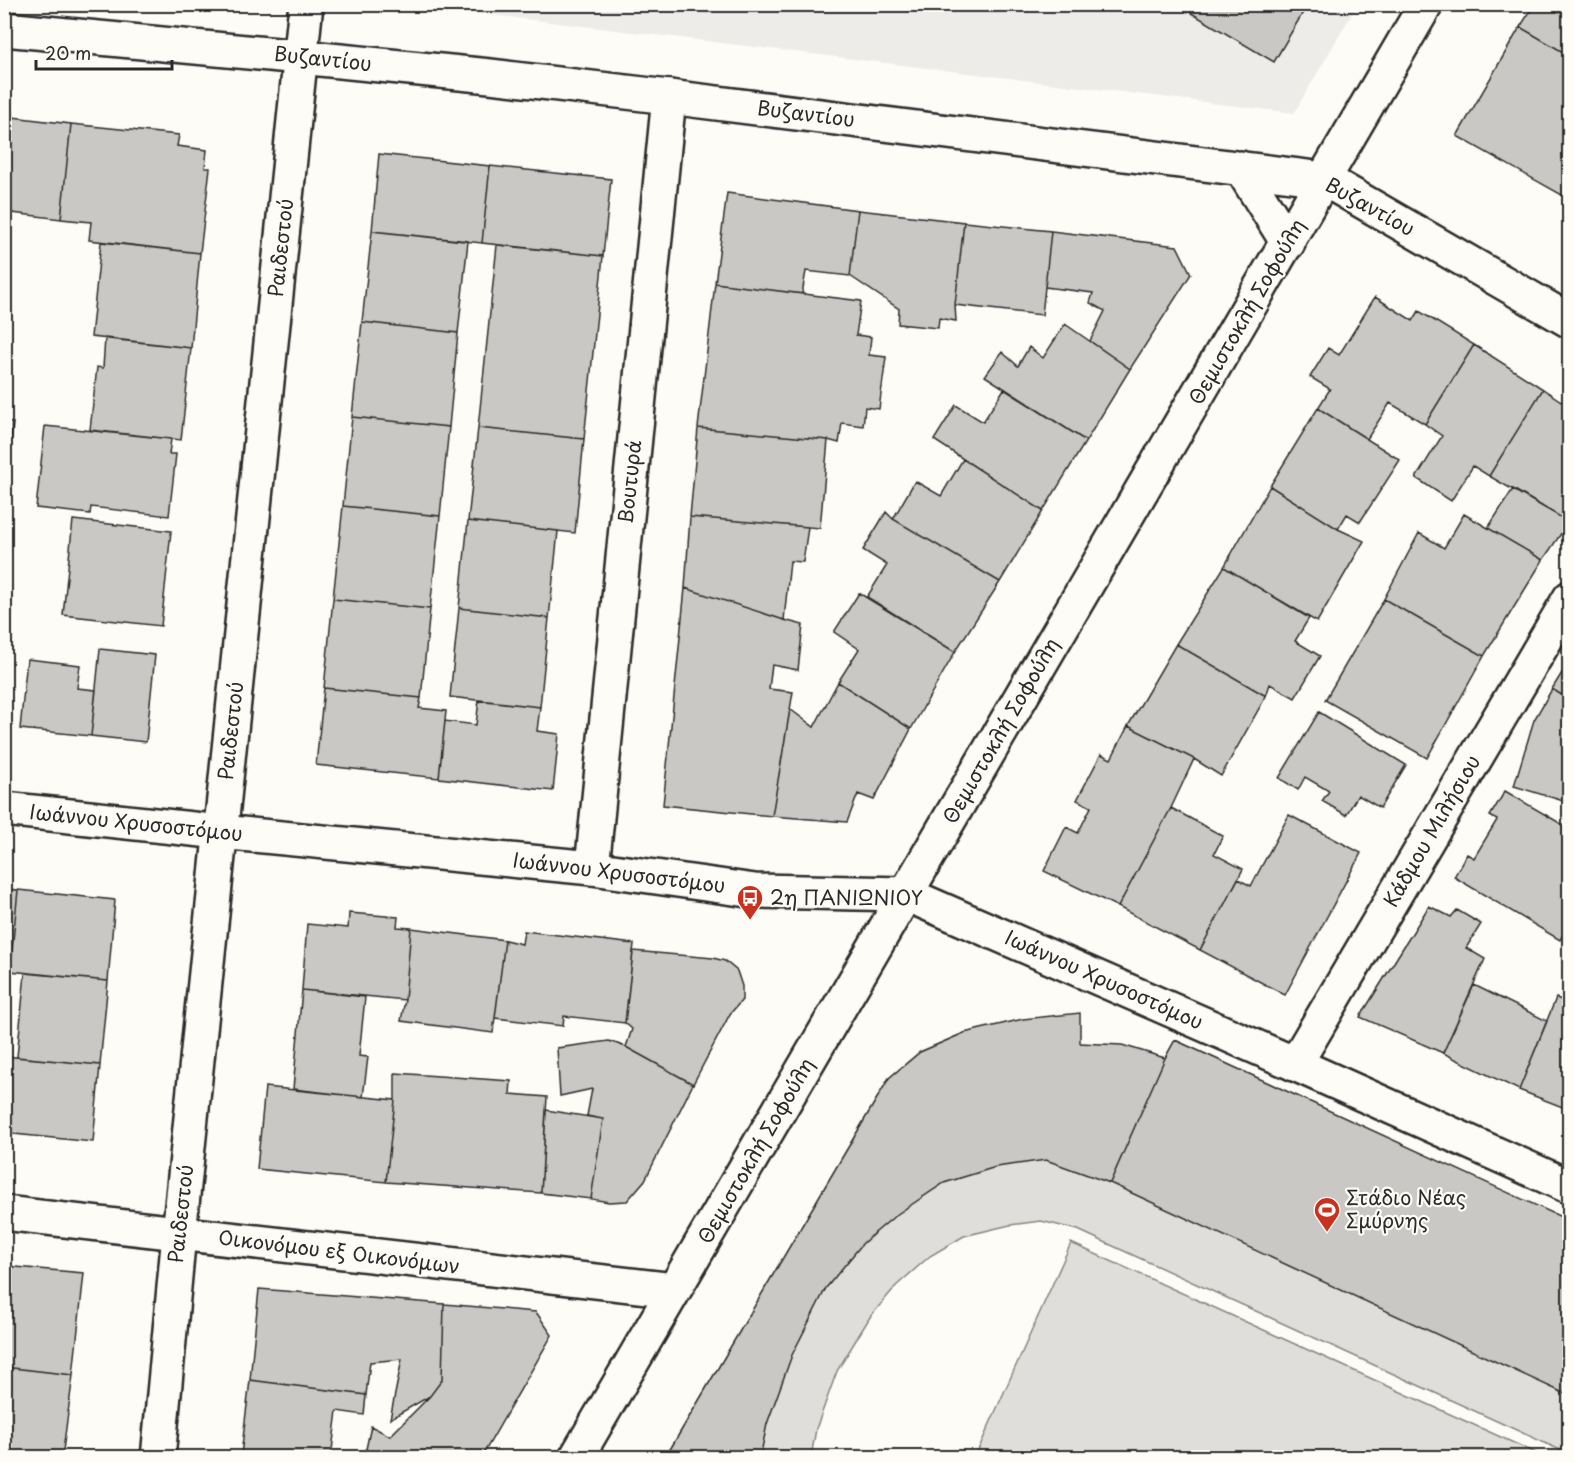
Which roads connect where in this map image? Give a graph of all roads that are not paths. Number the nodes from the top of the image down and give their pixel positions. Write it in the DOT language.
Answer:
graph roads {
  1 [pos="306,4"];
  2 [pos="1426,4"];
  3 [pos="4,29"];
  4 [pos="300,57"];
  5 [pos="669,97"];
  6 [pos="1241,168"];
  7 [pos="1324,179"];
  8 [pos="1288,243"];
  9 [pos="1569,321"];
  10 [pos="1569,598"];
  11 [pos="4,809"];
  12 [pos="220,832"];
  13 [pos="592,868"];
  14 [pos="906,894"];
  15 [pos="1295,1064"];
  16 [pos="1569,1187"];
  17 [pos="4,1213"];
  18 [pos="179,1234"];
  19 [pos="674,1290"];
  20 [pos="158,1458"];
  21 [pos="576,1458"];
  1 -- 4 [label="street, Ραιδεστού"];
  2 -- 7 [label="street, Θεμιστοκλή Σοφούλη"];
  3 -- 4 [label="street, Βυζαντίου"];
  4 -- 5 [label="street, Βυζαντίου"];
  4 -- 12 [label="street, Ραιδεστού"];
  5 -- 6 [label="street, Βυζαντίου"];
  5 -- 13 [label="street, Βουτυρά"];
  6 -- 7 [label="street, Βυζαντίου"];
  6 -- 8 [label="street"];
  7 -- 8 [label="street, Θεμιστοκλή Σοφούλη"];
  7 -- 9 [label="street, Βυζαντίου"];
  8 -- 14 [label="street, Θεμιστοκλή Σοφούλη"];
  10 -- 15 [label="street, Κάδμου Μιλήσιου"];
  11 -- 12 [label="street, Ιωάννου Χρυσοστόμου"];
  12 -- 13 [label="street, Ιωάννου Χρυσοστόμου"];
  12 -- 18 [label="street, Ραιδεστού"];
  13 -- 14 [label="street, Ιωάννου Χρυσοστόμου"];
  14 -- 15 [label="street, Ιωάννου Χρυσοστόμου"];
  14 -- 19 [label="street, Θεμιστοκλή Σοφούλη"];
  15 -- 16 [label="street, Ιωάννου Χρυσοστόμου"];
  17 -- 18 [label="street, Οικονόμου εξ Οικονόμων"];
  18 -- 19 [label="street, Οικονόμου εξ Οικονόμων"];
  18 -- 20 [label="street, Ραιδεστού"];
  19 -- 21 [label="street, Θεμιστοκλή Σοφούλη"];
}
